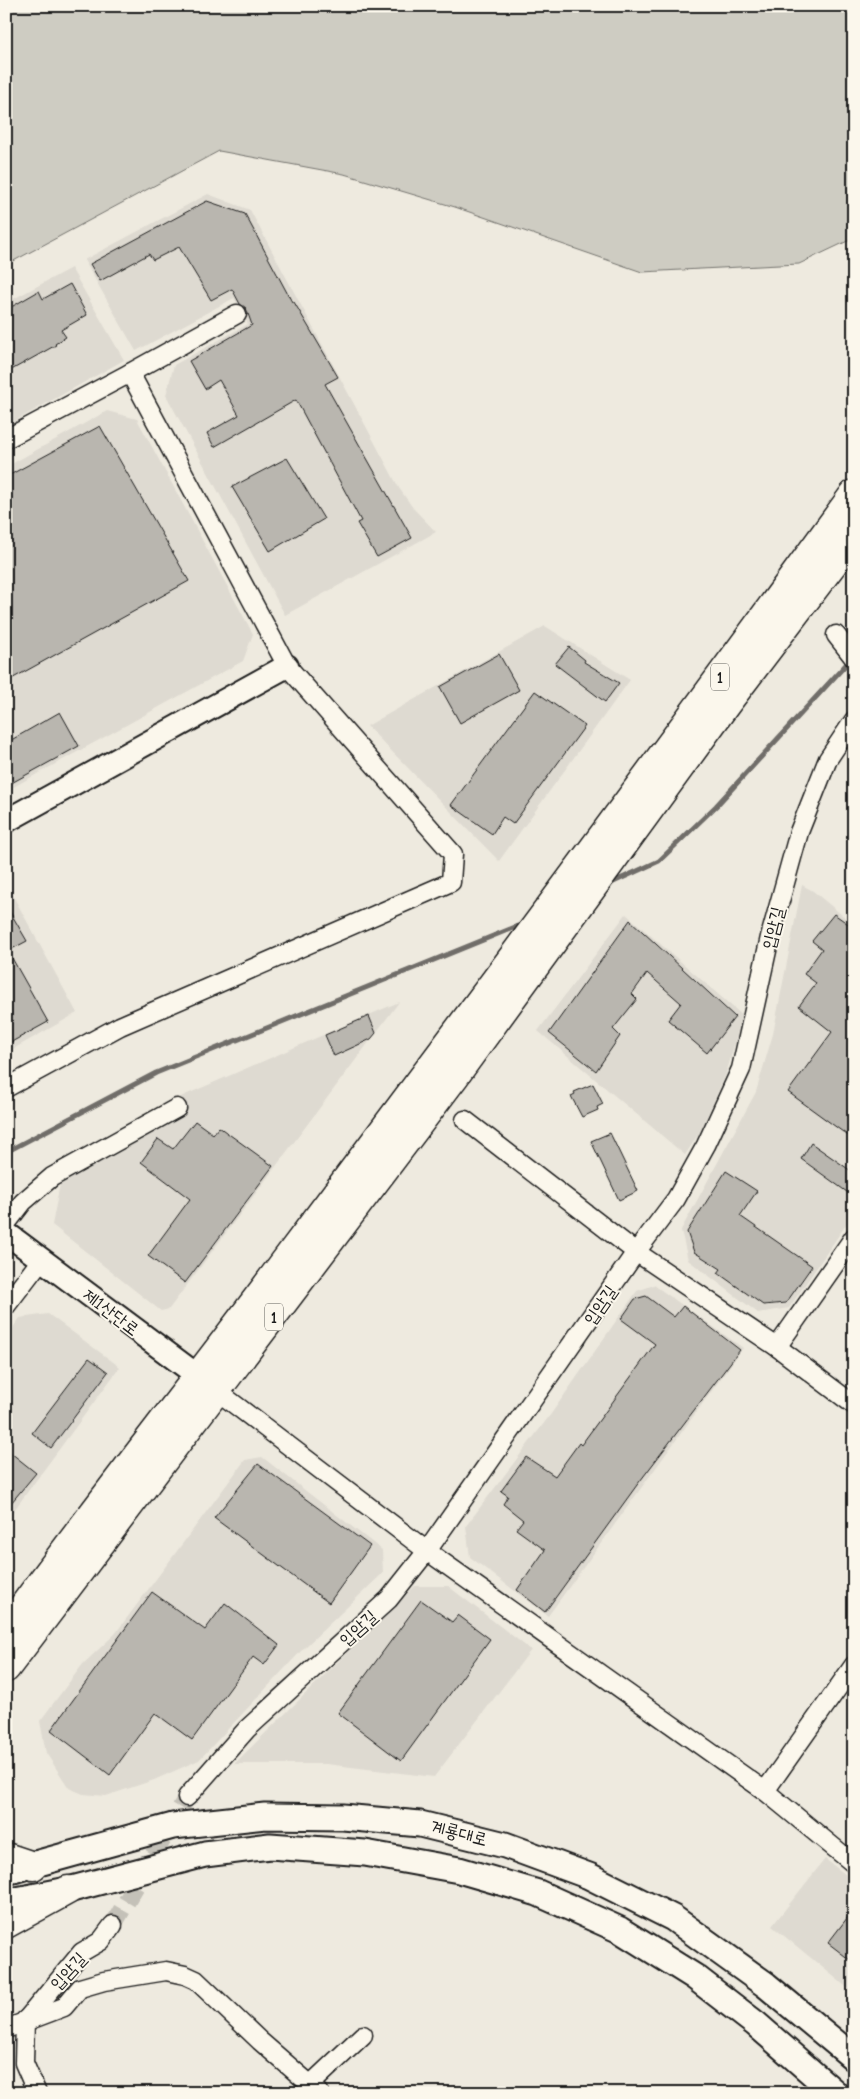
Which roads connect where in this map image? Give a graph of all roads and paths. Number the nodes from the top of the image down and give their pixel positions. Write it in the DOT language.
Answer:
graph roads {
  1 [pos="237,314"];
  2 [pos="130,373"];
  3 [pos="6,439"];
  4 [pos="854,494"];
  5 [pos="854,536"];
  6 [pos="836,636"];
  7 [pos="852,656"];
  8 [pos="287,666"];
  9 [pos="854,720"];
  10 [pos="6,821"];
  11 [pos="6,1088"];
  12 [pos="177,1108"];
  13 [pos="466,1120"];
  14 [pos="6,1224"];
  15 [pos="6,1232"];
  16 [pos="854,1237"];
  17 [pos="636,1252"];
  18 [pos="41,1260"];
  19 [pos="6,1306"];
  20 [pos="777,1347"];
  21 [pos="208,1384"];
  22 [pos="854,1405"];
  23 [pos="427,1551"];
  24 [pos="6,1630"];
  25 [pos="854,1665"];
  26 [pos="6,1668"];
  27 [pos="765,1792"];
  28 [pos="187,1797"];
  29 [pos="6,1857"];
  30 [pos="854,1864"];
  31 [pos="33,1866"];
  32 [pos="6,1872"];
  33 [pos="68,1890"];
  34 [pos="6,1902"];
  35 [pos="6,1924"];
  36 [pos="113,1925"];
  37 [pos="26,2020"];
  38 [pos="6,2029"];
  39 [pos="364,2035"];
  40 [pos="854,2058"];
  41 [pos="315,2089"];
  42 [pos="37,2093"];
  43 [pos="835,2093"];
  1 -- 2 [label="street"];
  2 -- 3 [label="street"];
  2 -- 8 [label="street"];
  4 -- 21 [label="main road, 1"];
  5 -- 21 [label="main road, 1"];
  6 -- 7 [label="street"];
  8 -- 10 [label="street"];
  8 -- 11 [label="street"];
  9 -- 17 [label="street, 입암길"];
  12 -- 14 [label="street"];
  13 -- 17 [label="street"];
  15 -- 18 [label="street, 제1산단로"];
  16 -- 20 [label="street"];
  17 -- 20 [label="street"];
  17 -- 23 [label="street, 입암길"];
  18 -- 19 [label="street"];
  18 -- 21 [label="street, 제1산단로"];
  20 -- 22 [label="street"];
  21 -- 23 [label="street"];
  21 -- 24 [label="main road, 1"];
  21 -- 26 [label="main road, 1"];
  23 -- 27 [label="street"];
  23 -- 28 [label="street, 입암길"];
  25 -- 27 [label="street"];
  27 -- 30 [label="street"];
  29 -- 31 [label="main road"];
  31 -- 32 [label="main road, 계룡대로"];
  31 -- 40 [label="main road, 계룡대로"];
  33 -- 34 [label="main road, 계룡대로"];
  33 -- 35 [label="main road"];
  33 -- 43 [label="main road, 계룡대로"];
  36 -- 37 [label="street, 입암길"];
  37 -- 38 [label="street"];
  37 -- 41 [label="street"];
  37 -- 42 [label="street"];
  39 -- 41 [label="street"];
}
